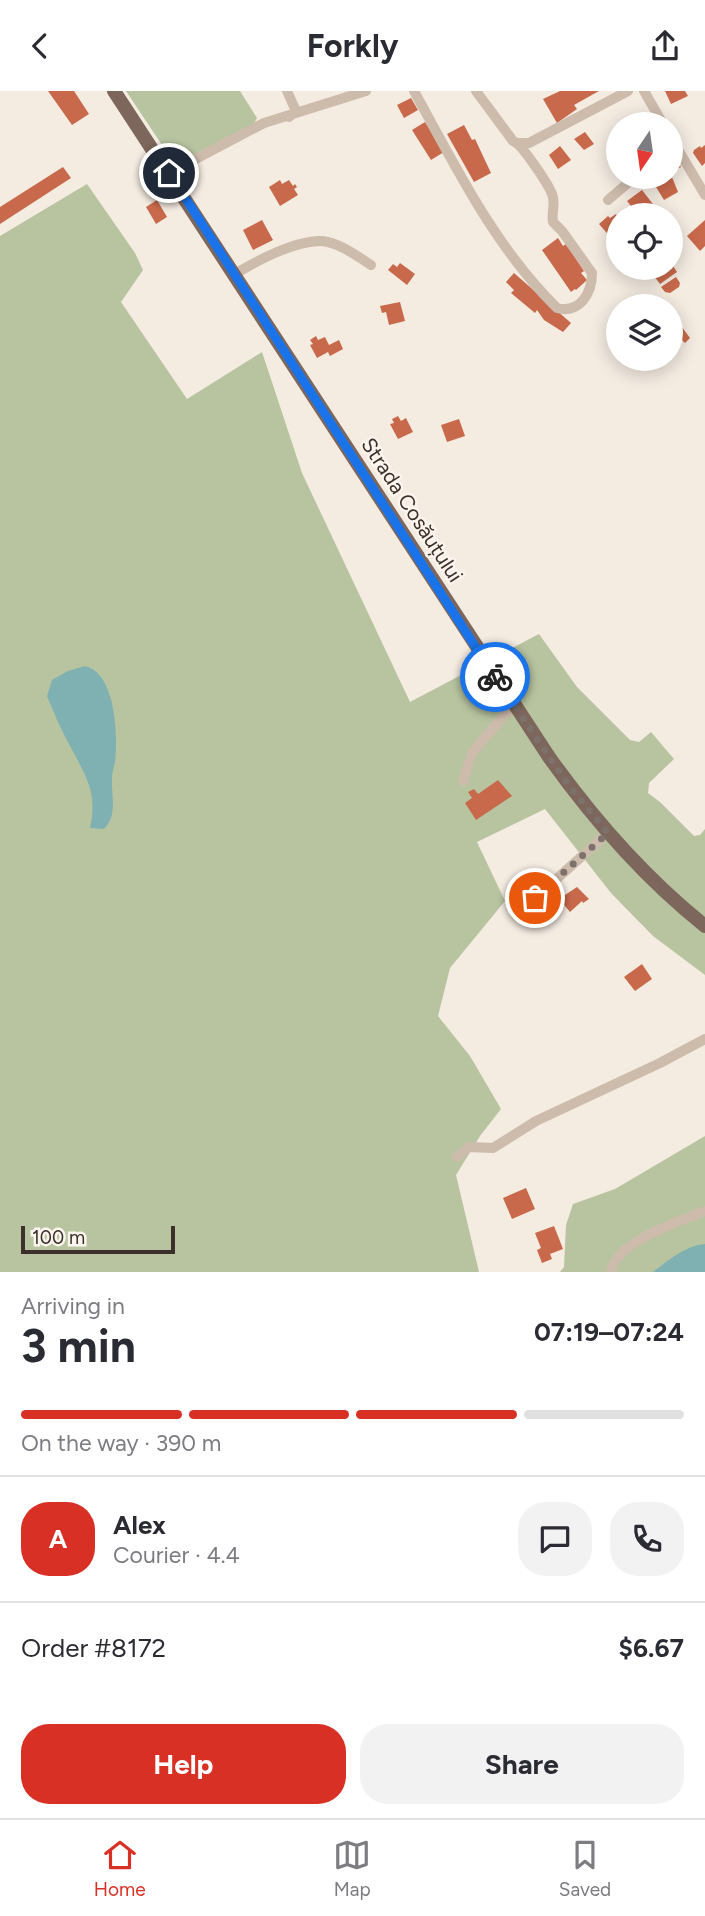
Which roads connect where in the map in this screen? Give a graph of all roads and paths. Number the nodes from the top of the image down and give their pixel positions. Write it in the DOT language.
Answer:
graph roads {
  1 [pos="114,91"];
  2 [pos="287,91"];
  3 [pos="366,91"];
  4 [pos="414,91"];
  5 [pos="476,91"];
  6 [pos="628,91"];
  7 [pos="644,91"];
  8 [pos="656,112"];
  9 [pos="289,117"];
  10 [pos="520,143"];
  11 [pos="683,160"];
  12 [pos="169,173"];
  13 [pos="621,189"];
  14 [pos="703,190"];
  15 [pos="608,200"];
  16 [pos="371,265"];
  17 [pos="235,274"];
  18 [pos="515,707"];
  19 [pos="463,781"];
  20 [pos="608,833"];
  21 [pos="516,915"];
  22 [pos="705,926"];
  23 [pos="705,1039"];
  24 [pos="457,1157"];
  25 [pos="705,1211"];
  26 [pos="611,1272"];
  1 -- 12 [label="main road, Strada Cosăuțului"];
  2 -- 9 [label="street"];
  3 -- 9 [label="street"];
  4 -- 10 [label="street"];
  5 -- 10 [label="street"];
  6 -- 10 [label="street"];
  7 -- 8 [label="street"];
  9 -- 12 [label="street"];
  11 -- 14 [label="street"];
  12 -- 17 [label="main road, Strada Cosăuțului"];
  13 -- 15 [label="street"];
  16 -- 17 [label="street"];
  17 -- 18 [label="main road, Strada Cosăuțului"];
  18 -- 19 [label="street"];
  18 -- 20 [label="main road, Strada Cosăuțului"];
  20 -- 21 [label="street"];
  20 -- 22 [label="main road, Strada Cosăuțului"];
  23 -- 24 [label="street"];
  25 -- 26 [label="street"];
}
